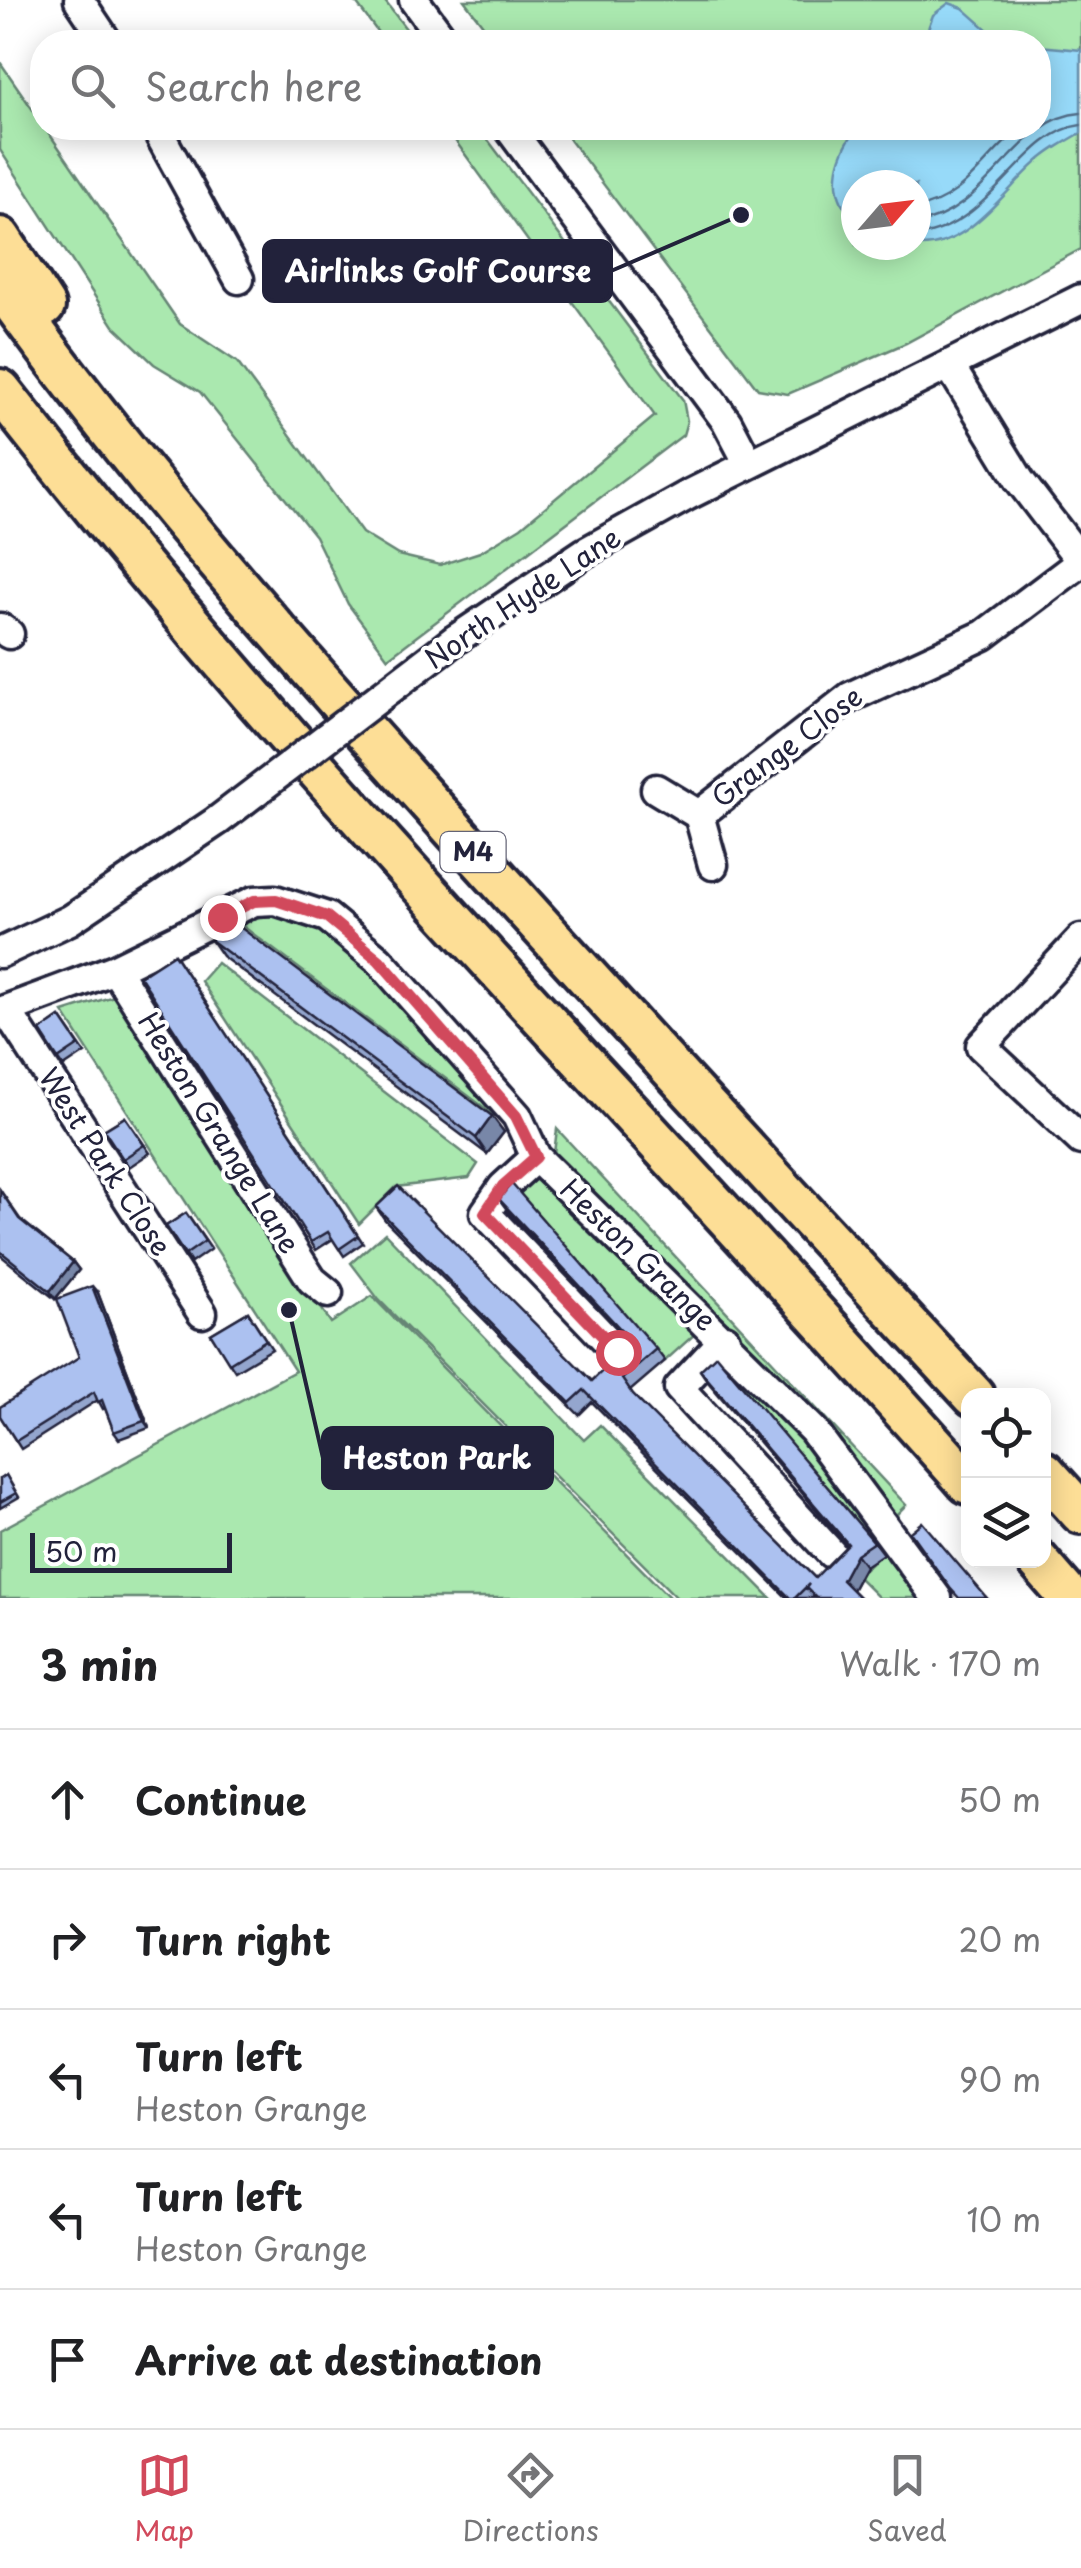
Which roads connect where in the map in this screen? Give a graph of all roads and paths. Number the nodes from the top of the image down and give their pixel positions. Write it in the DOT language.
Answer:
graph roads {
  1 [pos="79,0"];
  2 [pos="414,0"];
  3 [pos="100,30"];
  4 [pos="436,30"];
  5 [pos="163,140"];
  6 [pos="517,140"];
  7 [pos="0,238"];
  8 [pos="239,279"];
  9 [pos="0,285"];
  10 [pos="1081,299"];
  11 [pos="951,368"];
  12 [pos="0,390"];
  13 [pos="749,464"];
  14 [pos="176,510"];
  15 [pos="1081,561"];
  16 [pos="656,788"];
  17 [pos="699,814"];
  18 [pos="712,865"];
  19 [pos="1081,939"];
  20 [pos="0,954"];
  21 [pos="115,969"];
  22 [pos="4,1012"];
  23 [pos="1081,1140"];
  24 [pos="536,1157"];
  25 [pos="328,1294"];
  26 [pos="202,1312"];
  27 [pos="725,1339"];
  28 [pos="618,1352"];
  29 [pos="967,1388"];
  30 [pos="963,1478"];
  31 [pos="1049,1478"];
  32 [pos="1081,1513"];
  33 [pos="830,1553"];
  34 [pos="1044,1568"];
  35 [pos="937,1598"];
  36 [pos="1070,1598"];
  1 -- 3 [label="street"];
  2 -- 4 [label="street"];
  5 -- 8 [label="street"];
  6 -- 13 [label="street"];
  7 -- 14 [label="highway"];
  9 -- 14 [label="highway, M4"];
  10 -- 11 [label="street, North Hyde Lane"];
  11 -- 13 [label="street, North Hyde Lane"];
  11 -- 15 [label="street"];
  12 -- 30 [label="highway, M4"];
  13 -- 20 [label="street, North Hyde Lane, bridge"];
  14 -- 29 [label="highway, M4"];
  15 -- 17 [label="street, Grange Close"];
  16 -- 17 [label="street, Grange Close"];
  17 -- 18 [label="street, Grange Close"];
  19 -- 23 [label="street"];
  21 -- 22 [label="street, Heston Grange"];
  21 -- 24 [label="street, Heston Grange"];
  21 -- 25 [label="street, Heston Grange Lane"];
  22 -- 26 [label="street, West Park Close"];
  24 -- 27 [label="street, Heston Grange"];
  24 -- 28 [label="street"];
  27 -- 33 [label="street"];
  27 -- 35 [label="street, Heston Grange"];
  31 -- 32 [label="highway"];
  34 -- 36 [label="highway"];
}
